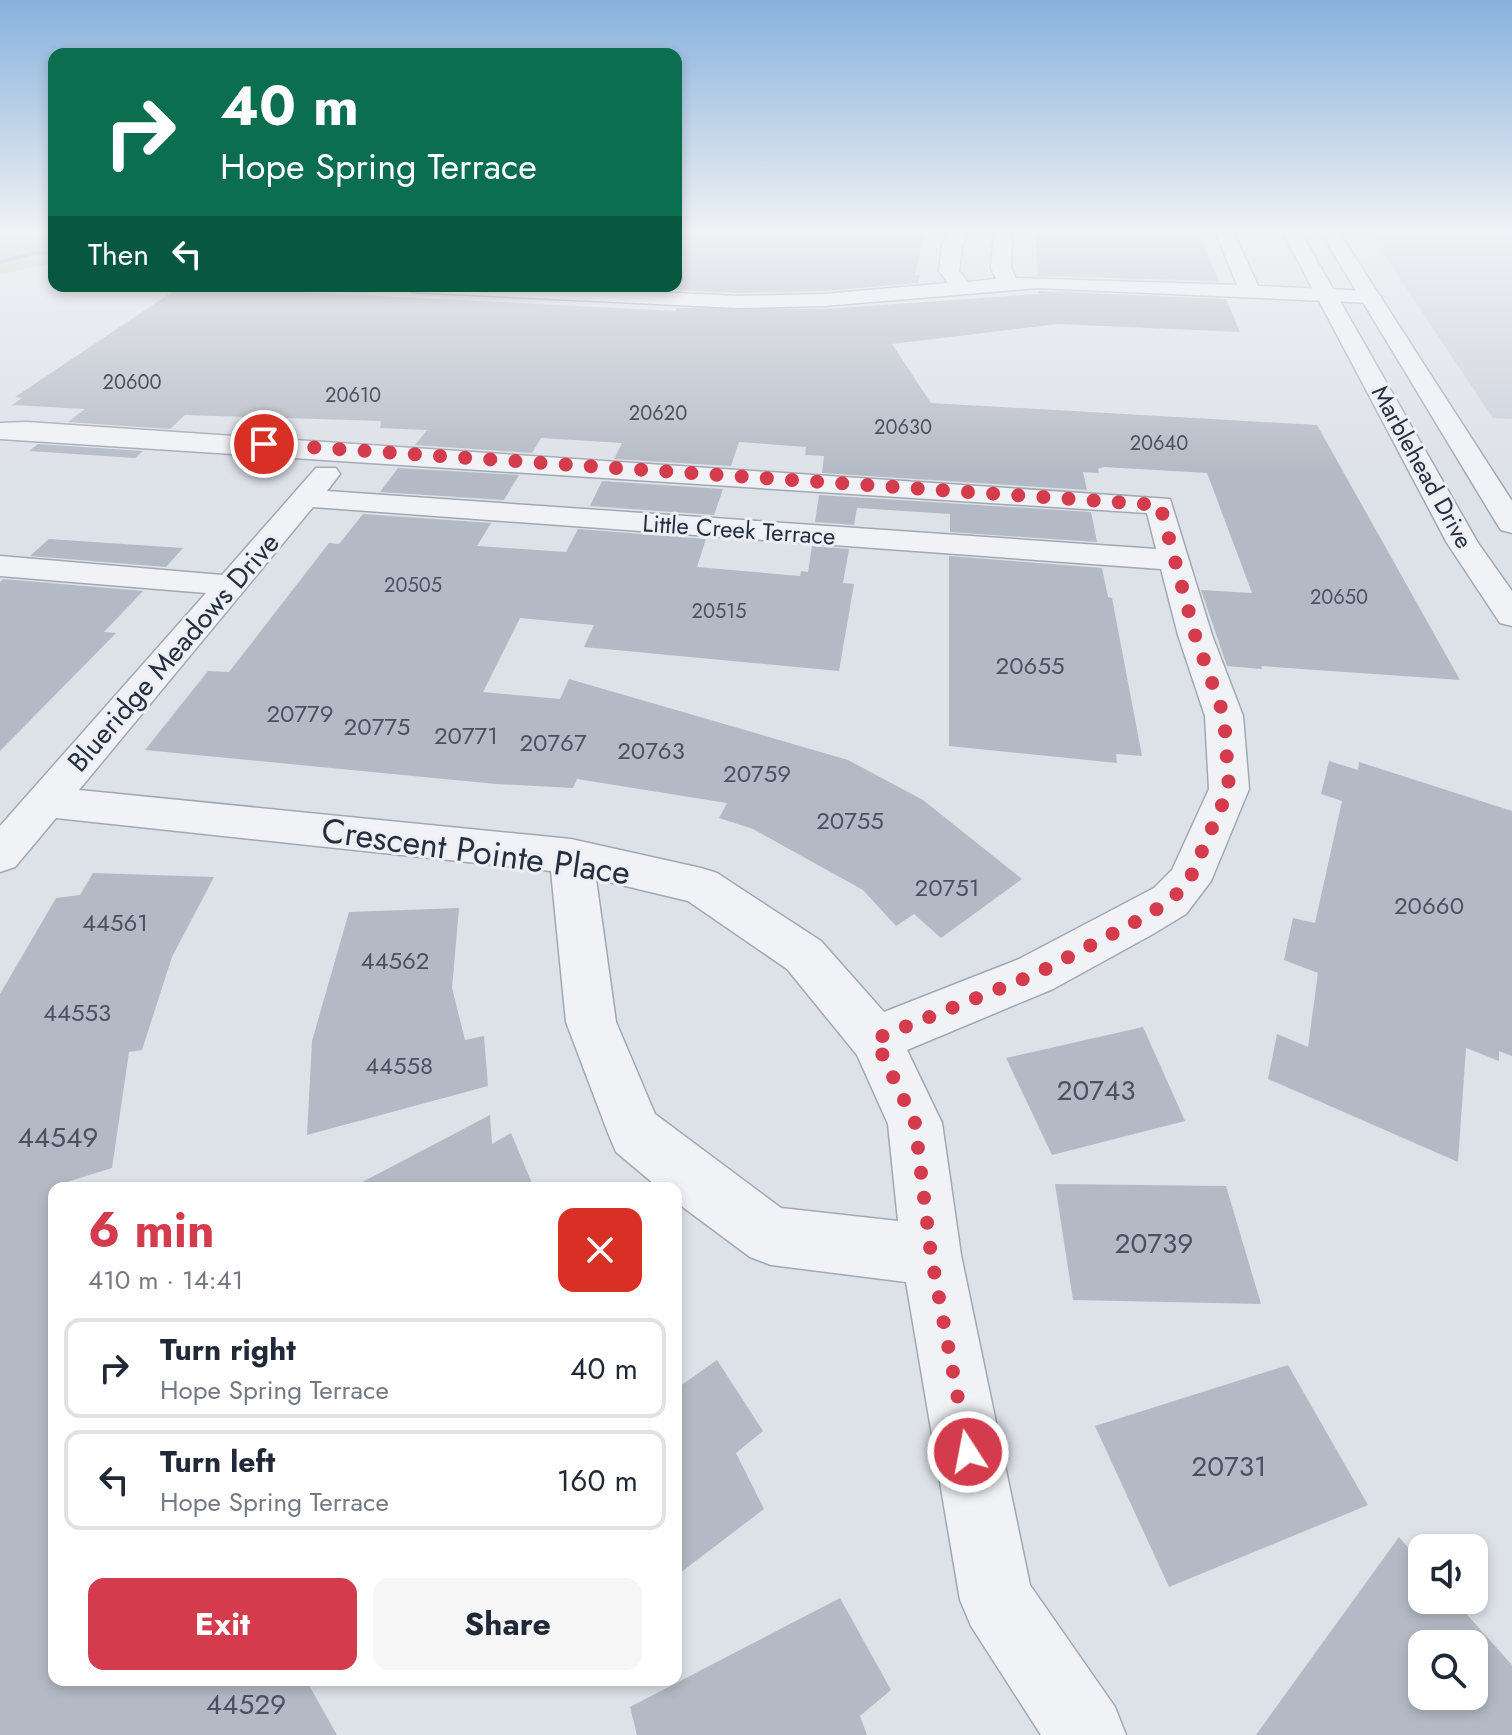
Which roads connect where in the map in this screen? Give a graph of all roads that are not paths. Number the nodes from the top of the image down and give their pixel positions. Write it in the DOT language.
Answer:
graph roads {
  1 [pos="1336,312"];
  2 [pos="1380,312"];
  3 [pos="0,431"];
  4 [pos="348,450"];
  5 [pos="306,498"];
  6 [pos="1512,524"];
  7 [pos="1173,560"];
  8 [pos="0,566"];
  9 [pos="229,585"];
  10 [pos="1512,616"];
  11 [pos="46,802"];
  12 [pos="0,855"];
  13 [pos="571,856"];
  14 [pos="875,1039"];
  15 [pos="931,1255"];
  16 [pos="1087,1735"];
  1 -- 10 [label="street, Marblehead Drive"];
  2 -- 6 [label="street, Marblehead Drive"];
  3 -- 4 [label="street"];
  4 -- 5 [label="street, Blueridge Meadows Drive"];
  4 -- 7 [label="street"];
  5 -- 7 [label="street, Little Creek Terrace"];
  5 -- 9 [label="street, Blueridge Meadows Drive"];
  7 -- 14 [label="street"];
  8 -- 9 [label="street"];
  9 -- 11 [label="street, Blueridge Meadows Drive"];
  11 -- 12 [label="street, Blueridge Meadows Drive"];
  11 -- 13 [label="street, Crescent Pointe Place"];
  13 -- 14 [label="street, Crescent Pointe Place"];
  13 -- 15 [label="street"];
  14 -- 15 [label="street, Crescent Pointe Place"];
  15 -- 16 [label="street, Crescent Pointe Place"];
}
